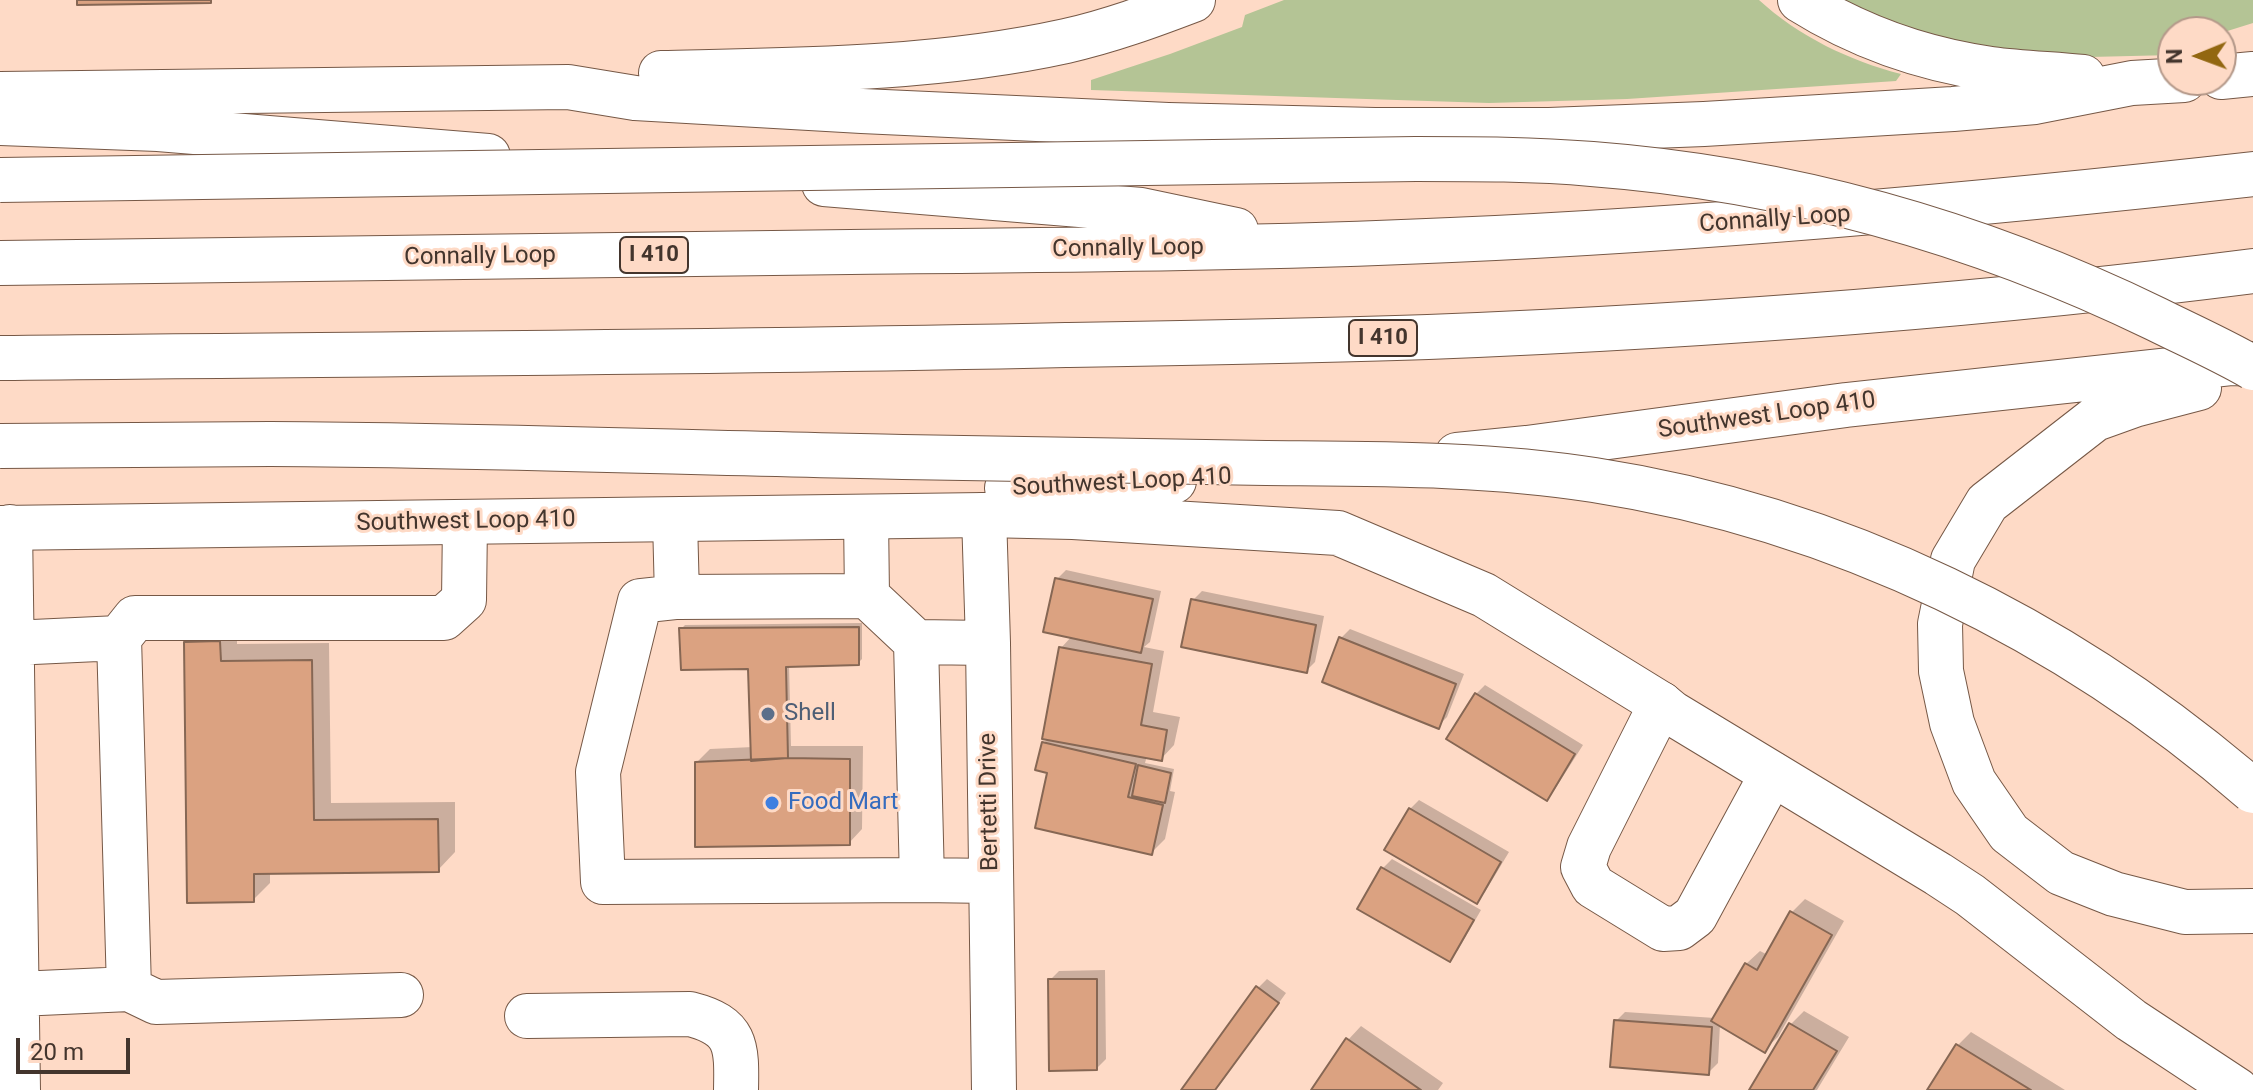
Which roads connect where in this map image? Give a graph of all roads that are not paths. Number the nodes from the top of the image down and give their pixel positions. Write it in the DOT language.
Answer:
graph roads {
  1 [pos="1193,0"];
  2 [pos="1800,0"];
  3 [pos="2157,82"];
  4 [pos="2132,83"];
  5 [pos="568,87"];
  6 [pos="0,94"];
  7 [pos="0,123"];
  8 [pos="2253,174"];
  9 [pos="0,180"];
  10 [pos="1307,245"];
  11 [pos="0,263"];
  12 [pos="2253,271"];
  13 [pos="92,357"];
  14 [pos="0,358"];
  15 [pos="2253,366"];
  16 [pos="2253,375"];
  17 [pos="0,388"];
  18 [pos="0,446"];
  19 [pos="984,515"];
  20 [pos="866,517"];
  21 [pos="675,520"];
  22 [pos="465,522"];
  23 [pos="5,528"];
  24 [pos="867,596"];
  25 [pos="677,597"];
  26 [pos="119,638"];
  27 [pos="916,642"];
  28 [pos="12,643"];
  29 [pos="988,643"];
  30 [pos="1661,704"];
  31 [pos="1772,774"];
  32 [pos="2253,791"];
  33 [pos="7,810"];
  34 [pos="922,880"];
  35 [pos="991,881"];
  36 [pos="2253,911"];
  37 [pos="129,989"];
  38 [pos="18,994"];
  39 [pos="401,995"];
  40 [pos="527,1016"];
  41 [pos="2222,1086"];
  42 [pos="18,1090"];
  43 [pos="736,1090"];
  44 [pos="994,1090"];
  1 -- 5 [label="main road"];
  2 -- 4 [label="main road"];
  3 -- 4 [label="main road"];
  4 -- 5 [label="main road"];
  5 -- 6 [label="main road"];
  7 -- 10 [label="main road"];
  8 -- 10 [label="main road, Connally Loop / I 410"];
  9 -- 15 [label="main road, bridge"];
  10 -- 11 [label="main road, Connally Loop / I 410"];
  12 -- 13 [label="main road, I 410"];
  13 -- 14 [label="main road, I 410"];
  13 -- 17 [label="main road"];
  15 -- 19 [label="main road, Southwest Loop 410"];
  16 -- 36 [label="main road"];
  18 -- 32 [label="main road, bridge"];
  19 -- 20 [label="main road, Southwest Loop 410"];
  19 -- 29 [label="main road, Bertetti Drive"];
  19 -- 30 [label="main road"];
  20 -- 21 [label="main road, Southwest Loop 410"];
  20 -- 24 [label="main road"];
  21 -- 22 [label="main road, Southwest Loop 410"];
  21 -- 25 [label="main road"];
  22 -- 23 [label="main road, Southwest Loop 410"];
  22 -- 26 [label="main road"];
  23 -- 28 [label="main road"];
  24 -- 25 [label="main road"];
  24 -- 27 [label="main road"];
  25 -- 34 [label="main road"];
  26 -- 28 [label="main road"];
  26 -- 37 [label="main road"];
  27 -- 29 [label="main road"];
  27 -- 34 [label="main road"];
  28 -- 33 [label="main road"];
  29 -- 35 [label="main road, Bertetti Drive"];
  30 -- 31 [label="main road"];
  30 -- 31 [label="main road"];
  31 -- 41 [label="main road"];
  33 -- 38 [label="main road"];
  34 -- 35 [label="main road"];
  35 -- 44 [label="main road, Bertetti Drive"];
  37 -- 38 [label="main road"];
  37 -- 39 [label="main road"];
  38 -- 42 [label="main road"];
  40 -- 43 [label="main road"];
}
